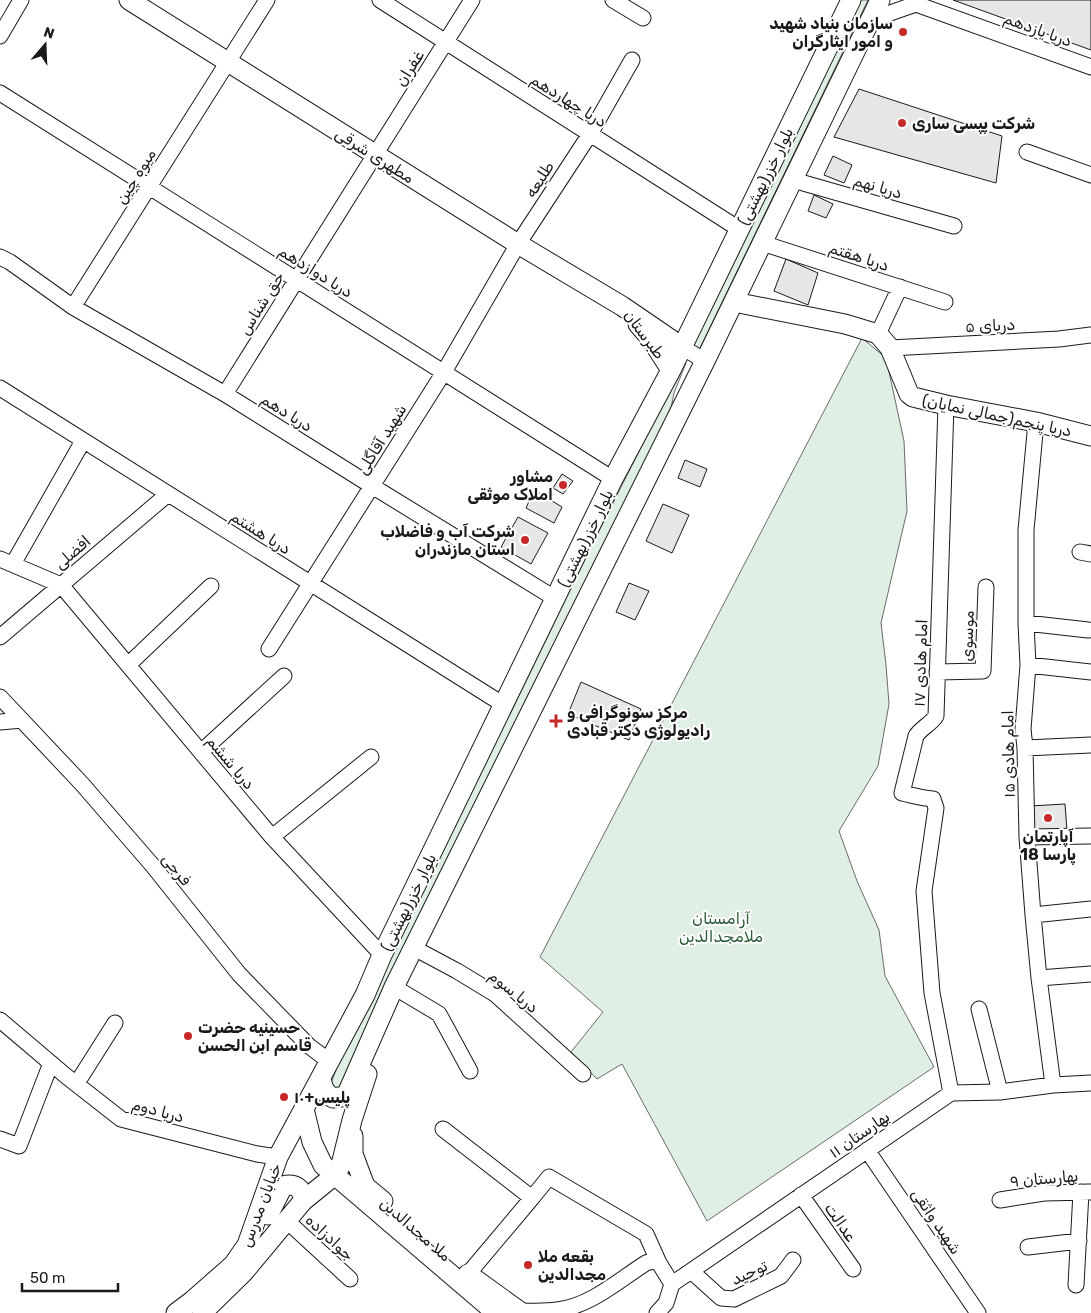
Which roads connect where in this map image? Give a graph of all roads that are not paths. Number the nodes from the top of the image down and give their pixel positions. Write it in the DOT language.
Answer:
graph roads {
  1 [pos="21,0"];
  2 [pos="129,0"];
  3 [pos="267,0"];
  4 [pos="380,0"];
  5 [pos="472,0"];
  6 [pos="613,0"];
  7 [pos="880,0"];
  8 [pos="847,2"];
  9 [pos="915,2"];
  10 [pos="643,18"];
  11 [pos="870,20"];
  12 [pos="0,36"];
  13 [pos="446,42"];
  14 [pos="632,60"];
  15 [pos="228,63"];
  16 [pos="1091,67"];
  17 [pos="0,93"];
  18 [pos="590,134"];
  19 [pos="1027,152"];
  20 [pos="375,155"];
  21 [pos="1091,175"];
  22 [pos="793,180"];
  23 [pos="149,187"];
  24 [pos="954,226"];
  25 [pos="739,229"];
  26 [pos="762,243"];
  27 [pos="518,244"];
  28 [pos="3,262"];
  29 [pos="297,280"];
  30 [pos="900,287"];
  31 [pos="734,302"];
  32 [pos="945,302"];
  33 [pos="622,306"];
  34 [pos="73,307"];
  35 [pos="1091,336"];
  36 [pos="884,341"];
  37 [pos="682,347"];
  38 [pos="705,361"];
  39 [pos="671,370"];
  40 [pos="444,372"];
  41 [pos="0,388"];
  42 [pos="225,394"];
  43 [pos="946,405"];
  44 [pos="1036,422"];
  45 [pos="1091,436"];
  46 [pos="83,440"];
  47 [pos="613,479"];
  48 [pos="372,486"];
  49 [pos="168,494"];
  50 [pos="4,561"];
  51 [pos="310,583"];
  52 [pos="61,585"];
  53 [pos="211,586"];
  54 [pos="986,587"];
  55 [pos="556,599"];
  56 [pos="1026,623"];
  57 [pos="1088,630"];
  58 [pos="0,637"];
  59 [pos="269,649"];
  60 [pos="128,665"];
  61 [pos="1028,666"];
  62 [pos="937,672"];
  63 [pos="1091,672"];
  64 [pos="284,676"];
  65 [pos="0,696"];
  66 [pos="504,705"];
  67 [pos="22,720"];
  68 [pos="0,722"];
  69 [pos="1091,745"];
  70 [pos="1025,748"];
  71 [pos="201,752"];
  72 [pos="371,757"];
  73 [pos="1027,836"];
  74 [pos="1091,836"];
  75 [pos="272,837"];
  76 [pos="1091,909"];
  77 [pos="1033,915"];
  78 [pos="414,948"];
  79 [pos="382,955"];
  80 [pos="1091,974"];
  81 [pos="1039,978"];
  82 [pos="394,987"];
  83 [pos="979,1009"];
  84 [pos="0,1020"];
  85 [pos="115,1023"];
  86 [pos="51,1063"];
  87 [pos="325,1070"];
  88 [pos="470,1072"];
  89 [pos="583,1074"];
  90 [pos="76,1083"];
  91 [pos="1091,1083"];
  92 [pos="1053,1085"];
  93 [pos="1000,1092"];
  94 [pos="951,1093"];
  95 [pos="304,1109"];
  96 [pos="352,1120"];
  97 [pos="443,1129"];
  98 [pos="0,1138"];
  99 [pos="867,1150"];
  100 [pos="278,1157"];
  101 [pos="335,1175"];
  102 [pos="1086,1192"];
  103 [pos="801,1195"];
  104 [pos="532,1198"];
  105 [pos="1000,1200"];
  106 [pos="303,1201"];
  107 [pos="287,1221"];
  108 [pos="1078,1241"];
  109 [pos="247,1244"];
  110 [pos="1028,1247"];
  111 [pos="793,1260"];
  112 [pos="659,1263"];
  113 [pos="853,1269"];
  114 [pos="691,1271"];
  115 [pos="468,1274"];
  116 [pos="350,1279"];
  117 [pos="672,1284"];
  118 [pos="1076,1285"];
  119 [pos="520,1312"];
  120 [pos="176,1313"];
  121 [pos="202,1313"];
  122 [pos="496,1313"];
  123 [pos="657,1313"];
  124 [pos="978,1313"];
  1 -- 12 [label="street"];
  2 -- 15 [label="main road, مطهری شرقی"];
  3 -- 15 [label="street, میوه چین"];
  4 -- 13 [label="street, دریا چهاردهم"];
  5 -- 13 [label="street, غفران"];
  6 -- 10 [label="street"];
  7 -- 11 [label="main road, بلوار خزر(بهشتی)"];
  8 -- 25 [label="main road, بلوار خزر(بهشتی)"];
  9 -- 11 [label="street"];
  9 -- 16 [label="street, دریا یازدهم"];
  11 -- 22 [label="main road, بلوار خزر(بهشتی)"];
  13 -- 18 [label="street, دریا چهاردهم"];
  13 -- 20 [label="street, غفران"];
  14 -- 18 [label="street, طلیعه"];
  15 -- 20 [label="main road, مطهری شرقی"];
  15 -- 23 [label="street, میوه چین"];
  17 -- 23 [label="street, دریا دوازدهم"];
  18 -- 25 [label="street, دریا چهاردهم"];
  18 -- 27 [label="street, طلیعه"];
  19 -- 21 [label="street"];
  20 -- 27 [label="main road, مطهری شرقی"];
  20 -- 29 [label="street, حق شناس"];
  22 -- 24 [label="street, دریا نهم"];
  22 -- 26 [label="main road, بلوار خزر(بهشتی)"];
  23 -- 29 [label="street, دریا دوازدهم"];
  23 -- 34 [label="street, میوه چین"];
  25 -- 37 [label="main road, بلوار خزر(بهشتی)"];
  26 -- 30 [label="street, دریا هقتم"];
  26 -- 31 [label="main road, بلوار خزر(بهشتی)"];
  27 -- 33 [label="main road, مطهری شرقی"];
  27 -- 40 [label="street, شهید آقاگلی"];
  28 -- 34 [label="street, دریا دهم"];
  29 -- 40 [label="street, دریا دوازدهم"];
  29 -- 42 [label="street, حق شناس"];
  30 -- 32 [label="street, دریا هقتم"];
  30 -- 36 [label="street"];
  31 -- 36 [label="main road"];
  31 -- 38 [label="main road, بلوار خزر(بهشتی)"];
  33 -- 37 [label="main road, طبرستان"];
  33 -- 39 [label="main road, طبرستان"];
  34 -- 42 [label="street, دریا دهم"];
  35 -- 36 [label="street, دریای ۵"];
  36 -- 43 [label="main road, دریا پنجم(جمالی نمایان)"];
  37 -- 38 [label="street"];
  37 -- 39 [label="main road, بلوار خزر(بهشتی)"];
  38 -- 78 [label="main road, بلوار خزر(بهشتی)"];
  39 -- 47 [label="main road, بلوار خزر(بهشتی)"];
  40 -- 47 [label="street, دریا دوازدهم"];
  40 -- 48 [label="street, شهید آقاگلی"];
  41 -- 46 [label="street, دریا هشتم"];
  42 -- 48 [label="street, دریا دهم"];
  43 -- 44 [label="main road, دریا پنجم(جمالی نمایان)"];
  43 -- 62 [label="street, امام هادی ۱۷"];
  44 -- 45 [label="main road, دریا پنجم(جمالی نمایان)"];
  44 -- 56 [label="street, امام هادی ۱۵"];
  46 -- 49 [label="street, دریا هشتم"];
  46 -- 50 [label="street"];
  47 -- 55 [label="main road, بلوار خزر(بهشتی)"];
  48 -- 51 [label="street, شهید آقاگلی"];
  48 -- 55 [label="street, دریا دهم"];
  49 -- 51 [label="street, دریا هشتم"];
  49 -- 52 [label="street, افضلی"];
  50 -- 52 [label="street"];
  51 -- 59 [label="street, شهید آقاگلی"];
  51 -- 66 [label="street, دریا هشتم"];
  52 -- 58 [label="street, افضلی"];
  52 -- 60 [label="street, دریا ششم"];
  53 -- 60 [label="street"];
  54 -- 62 [label="street, موسوی"];
  55 -- 66 [label="main road, بلوار خزر(بهشتی)"];
  56 -- 57 [label="street"];
  56 -- 61 [label="street, امام هادی ۱۵"];
  60 -- 71 [label="street, دریا ششم"];
  61 -- 63 [label="street"];
  61 -- 70 [label="street, امام هادی ۱۵"];
  62 -- 94 [label="street, امام هادی ۱۷"];
  64 -- 71 [label="street"];
  65 -- 67 [label="street, فرجی"];
  66 -- 79 [label="main road, بلوار خزر(بهشتی)"];
  67 -- 68 [label="street"];
  67 -- 87 [label="street, فرجی"];
  69 -- 70 [label="street"];
  70 -- 73 [label="street, امام هادی ۱۵"];
  71 -- 75 [label="street, دریا ششم"];
  72 -- 75 [label="street"];
  73 -- 74 [label="street"];
  73 -- 77 [label="street, امام هادی ۱۵"];
  75 -- 79 [label="street, دریا ششم"];
  76 -- 77 [label="street"];
  77 -- 81 [label="street, امام هادی ۱۵"];
  78 -- 82 [label="main road, بلوار خزر(بهشتی)"];
  78 -- 89 [label="street, دریا سوم"];
  79 -- 87 [label="main road, بلوار خزر(بهشتی)"];
  80 -- 81 [label="street"];
  81 -- 92 [label="street, امام هادی ۱۵"];
  82 -- 87 [label="main road"];
  82 -- 88 [label="street"];
  82 -- 96 [label="main road"];
  83 -- 93 [label="street"];
  84 -- 86 [label="street, دریا دوم"];
  85 -- 90 [label="street"];
  86 -- 90 [label="street, دریا دوم"];
  86 -- 98 [label="street"];
  87 -- 95 [label="main road, خیابان مدرس"];
  90 -- 100 [label="street, دریا دوم"];
  91 -- 92 [label="street"];
  92 -- 93 [label="street"];
  93 -- 94 [label="street"];
  94 -- 99 [label="street, بهارستان ۱۱"];
  95 -- 100 [label="main road, خیابان مدرس"];
  95 -- 101 [label="main road, ملا مجدالدین"];
  96 -- 101 [label="main road"];
  96 -- 115 [label="main road, ملا مجدالدین"];
  97 -- 104 [label="street"];
  99 -- 103 [label="street, بهارستان ۱۱"];
  99 -- 124 [label="street, شهید واثقی"];
  100 -- 109 [label="main road, خیابان مدرس"];
  101 -- 106 [label="main road, خیابان مدرس"];
  101 -- 122 [label="main road, ملا مجدالدین"];
  102 -- 105 [label="street, بهارستان ٩"];
  102 -- 108 [label="street"];
  103 -- 113 [label="street, عدالت"];
  103 -- 114 [label="street, بهارستان ۱۱"];
  104 -- 112 [label="street"];
  104 -- 115 [label="street"];
  106 -- 107 [label="main road, خیابان مدرس"];
  106 -- 109 [label="main road"];
  107 -- 116 [label="street, جوادزاده"];
  107 -- 121 [label="main road, خیابان مدرس"];
  108 -- 110 [label="street"];
  108 -- 118 [label="street"];
  109 -- 120 [label="main road, خیابان مدرس"];
  111 -- 114 [label="street, توحید"];
  112 -- 117 [label="street"];
  112 -- 119 [label="street"];
  114 -- 117 [label="street, بهارستان ۱۱"];
  115 -- 119 [label="main road, ملا مجدالدین"];
  117 -- 123 [label="street"];
}
